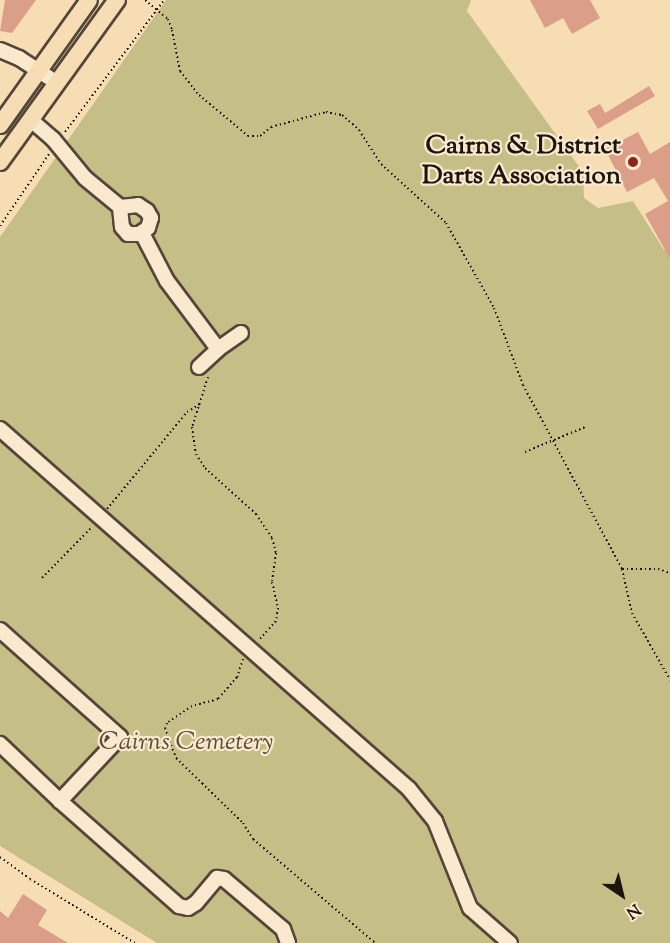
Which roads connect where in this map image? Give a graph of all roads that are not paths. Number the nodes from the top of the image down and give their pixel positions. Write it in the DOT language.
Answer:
graph roads {
  1 [pos="89,0"];
  2 [pos="117,0"];
  3 [pos="0,51"];
  4 [pos="39,70"];
  5 [pos="57,83"];
  6 [pos="31,120"];
  7 [pos="0,125"];
  8 [pos="0,162"];
  9 [pos="120,207"];
  10 [pos="142,233"];
  11 [pos="241,333"];
  12 [pos="218,349"];
  13 [pos="204,368"];
  14 [pos="0,429"];
  15 [pos="0,630"];
  16 [pos="0,744"];
  17 [pos="60,801"];
  18 [pos="288,943"];
  19 [pos="510,943"];
  1 -- 4 [label="main road"];
  2 -- 5 [label="main road"];
  3 -- 4 [label="street"];
  4 -- 5 [label="street"];
  4 -- 7 [label="main road"];
  5 -- 6 [label="main road"];
  6 -- 8 [label="main road"];
  6 -- 9 [label="street"];
  9 -- 10 [label="street"];
  9 -- 10 [label="street"];
  10 -- 12 [label="street"];
  11 -- 12 [label="street"];
  12 -- 13 [label="street"];
  14 -- 19 [label="street"];
  15 -- 17 [label="street"];
  16 -- 17 [label="street"];
  17 -- 18 [label="street"];
}
